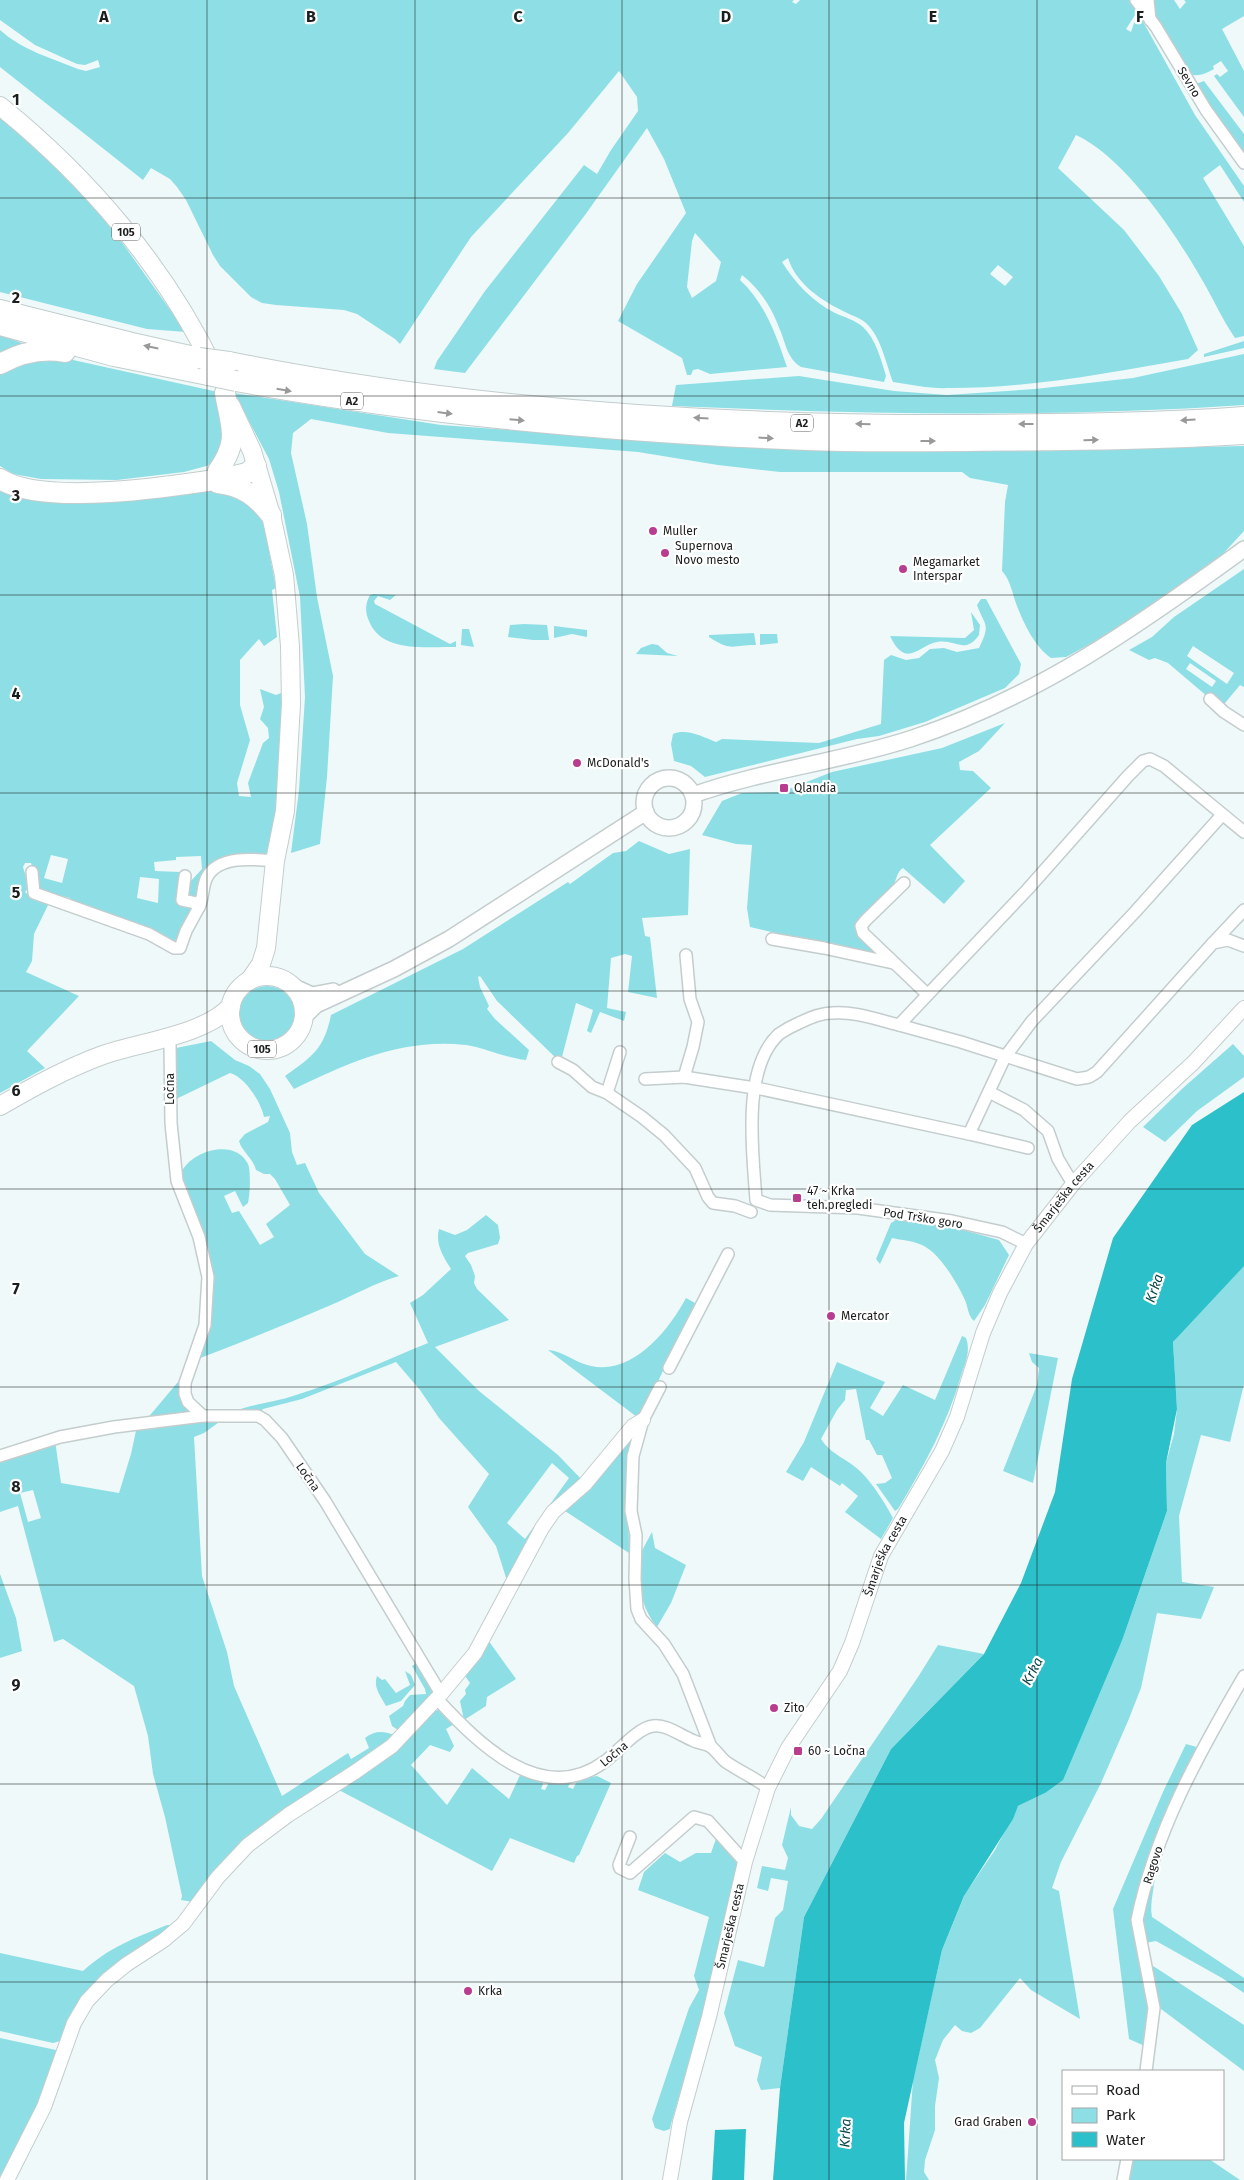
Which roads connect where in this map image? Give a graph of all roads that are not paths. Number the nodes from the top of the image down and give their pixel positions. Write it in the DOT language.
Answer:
graph roads {
  1 [pos="1136,0"];
  2 [pos="1148,0"];
  3 [pos="1150,22"];
  4 [pos="0,106"];
  5 [pos="1244,163"];
  6 [pos="0,310"];
  7 [pos="0,325"];
  8 [pos="114,356"];
  9 [pos="0,364"];
  10 [pos="203,367"];
  11 [pos="231,387"];
  12 [pos="1241,426"];
  13 [pos="256,466"];
  14 [pos="205,478"];
  15 [pos="0,480"];
  16 [pos="271,515"];
  17 [pos="1244,549"];
  18 [pos="1210,699"];
  19 [pos="1244,725"];
  20 [pos="694,795"];
  21 [pos="646,812"];
  22 [pos="1222,815"];
  23 [pos="1244,832"];
  24 [pos="275,861"];
  25 [pos="32,872"];
  26 [pos="185,876"];
  27 [pos="904,883"];
  28 [pos="199,906"];
  29 [pos="1244,910"];
  30 [pos="772,939"];
  31 [pos="1214,943"];
  32 [pos="1244,946"];
  33 [pos="266,948"];
  34 [pos="686,956"];
  35 [pos="894,964"];
  36 [pos="250,980"];
  37 [pos="287,983"];
  38 [pos="361,984"];
  39 [pos="927,994"];
  40 [pos="230,1006"];
  41 [pos="1244,1008"];
  42 [pos="303,1018"];
  43 [pos="899,1025"];
  44 [pos="240,1038"];
  45 [pos="171,1040"];
  46 [pos="620,1052"];
  47 [pos="1005,1056"];
  48 [pos="558,1062"];
  49 [pos="684,1077"];
  50 [pos="646,1079"];
  51 [pos="755,1088"];
  52 [pos="989,1092"];
  53 [pos="607,1093"];
  54 [pos="0,1106"];
  55 [pos="969,1134"];
  56 [pos="1028,1148"];
  57 [pos="1073,1184"];
  58 [pos="751,1212"];
  59 [pos="1026,1244"];
  60 [pos="728,1254"];
  61 [pos="669,1368"];
  62 [pos="660,1387"];
  63 [pos="203,1416"];
  64 [pos="642,1420"];
  65 [pos="0,1456"];
  66 [pos="1244,1676"];
  67 [pos="439,1696"];
  68 [pos="711,1747"];
  69 [pos="768,1788"];
  70 [pos="630,1837"];
  71 [pos="745,1862"];
  72 [pos="1146,2070"];
  73 [pos="1127,2160"];
  74 [pos="7,2180"];
  75 [pos="670,2180"];
  76 [pos="1123,2180"];
  1 -- 3 [label="street, Sevno"];
  2 -- 3 [label="street"];
  3 -- 5 [label="street, Sevno"];
  4 -- 11 [label="main road, 105"];
  10 -- 6 [label="highway, A2, one-way"];
  7 -- 8 [label="highway, A2"];
  8 -- 9 [label="highway"];
  8 -- 10 [label="highway, A2"];
  10 -- 11 [label="highway, A2, bridge"];
  12 -- 10 [label="highway, A2, one-way, bridge"];
  11 -- 12 [label="highway, A2, one-way"];
  11 -- 13 [label="main road, 105"];
  11 -- 14 [label="highway"];
  13 -- 14 [label="highway"];
  13 -- 16 [label="main road, 105"];
  14 -- 15 [label="highway"];
  14 -- 16 [label="highway"];
  16 -- 24 [label="main road, 105"];
  17 -- 20 [label="main road"];
  18 -- 19 [label="street"];
  20 -- 21 [label="main road"];
  20 -- 21 [label="main road"];
  21 -- 38 [label="main road"];
  22 -- 23 [label="street"];
  22 -- 39 [label="street"];
  22 -- 47 [label="street"];
  24 -- 28 [label="street"];
  24 -- 33 [label="main road, 105"];
  25 -- 28 [label="street"];
  26 -- 28 [label="street"];
  27 -- 35 [label="street"];
  29 -- 31 [label="street"];
  30 -- 35 [label="street"];
  31 -- 32 [label="street"];
  31 -- 47 [label="street"];
  33 -- 36 [label="main road, 105"];
  33 -- 37 [label="main road, 105"];
  34 -- 49 [label="street"];
  35 -- 39 [label="street"];
  36 -- 37 [label="main road"];
  36 -- 40 [label="main road, 105"];
  37 -- 38 [label="main road"];
  37 -- 42 [label="main road, 105"];
  38 -- 42 [label="main road"];
  39 -- 43 [label="street"];
  40 -- 44 [label="main road, 105"];
  40 -- 45 [label="main road, 105"];
  41 -- 57 [label="street, Šmarješka cesta"];
  42 -- 44 [label="main road, 105"];
  43 -- 47 [label="street"];
  43 -- 51 [label="street"];
  44 -- 45 [label="main road, 105"];
  45 -- 54 [label="main road, 105"];
  45 -- 63 [label="street, Ločna"];
  46 -- 53 [label="street"];
  47 -- 52 [label="street"];
  48 -- 53 [label="street"];
  49 -- 50 [label="street"];
  49 -- 51 [label="street"];
  51 -- 55 [label="street"];
  51 -- 59 [label="street, Pod Trško goro"];
  52 -- 55 [label="street"];
  52 -- 57 [label="street"];
  53 -- 58 [label="street"];
  55 -- 56 [label="street"];
  57 -- 59 [label="street, Šmarješka cesta"];
  59 -- 69 [label="street, Šmarješka cesta"];
  60 -- 61 [label="street"];
  62 -- 64 [label="street"];
  63 -- 65 [label="street, Ločna"];
  63 -- 67 [label="street, Ločna"];
  64 -- 67 [label="street"];
  64 -- 68 [label="street"];
  66 -- 72 [label="street, Ragovo"];
  67 -- 68 [label="street, Ločna"];
  67 -- 74 [label="street"];
  68 -- 69 [label="street, Ločna"];
  69 -- 71 [label="street, Šmarješka cesta"];
  70 -- 71 [label="street"];
  71 -- 75 [label="street, Šmarješka cesta"];
  73 -- 76 [label="street"];
}
